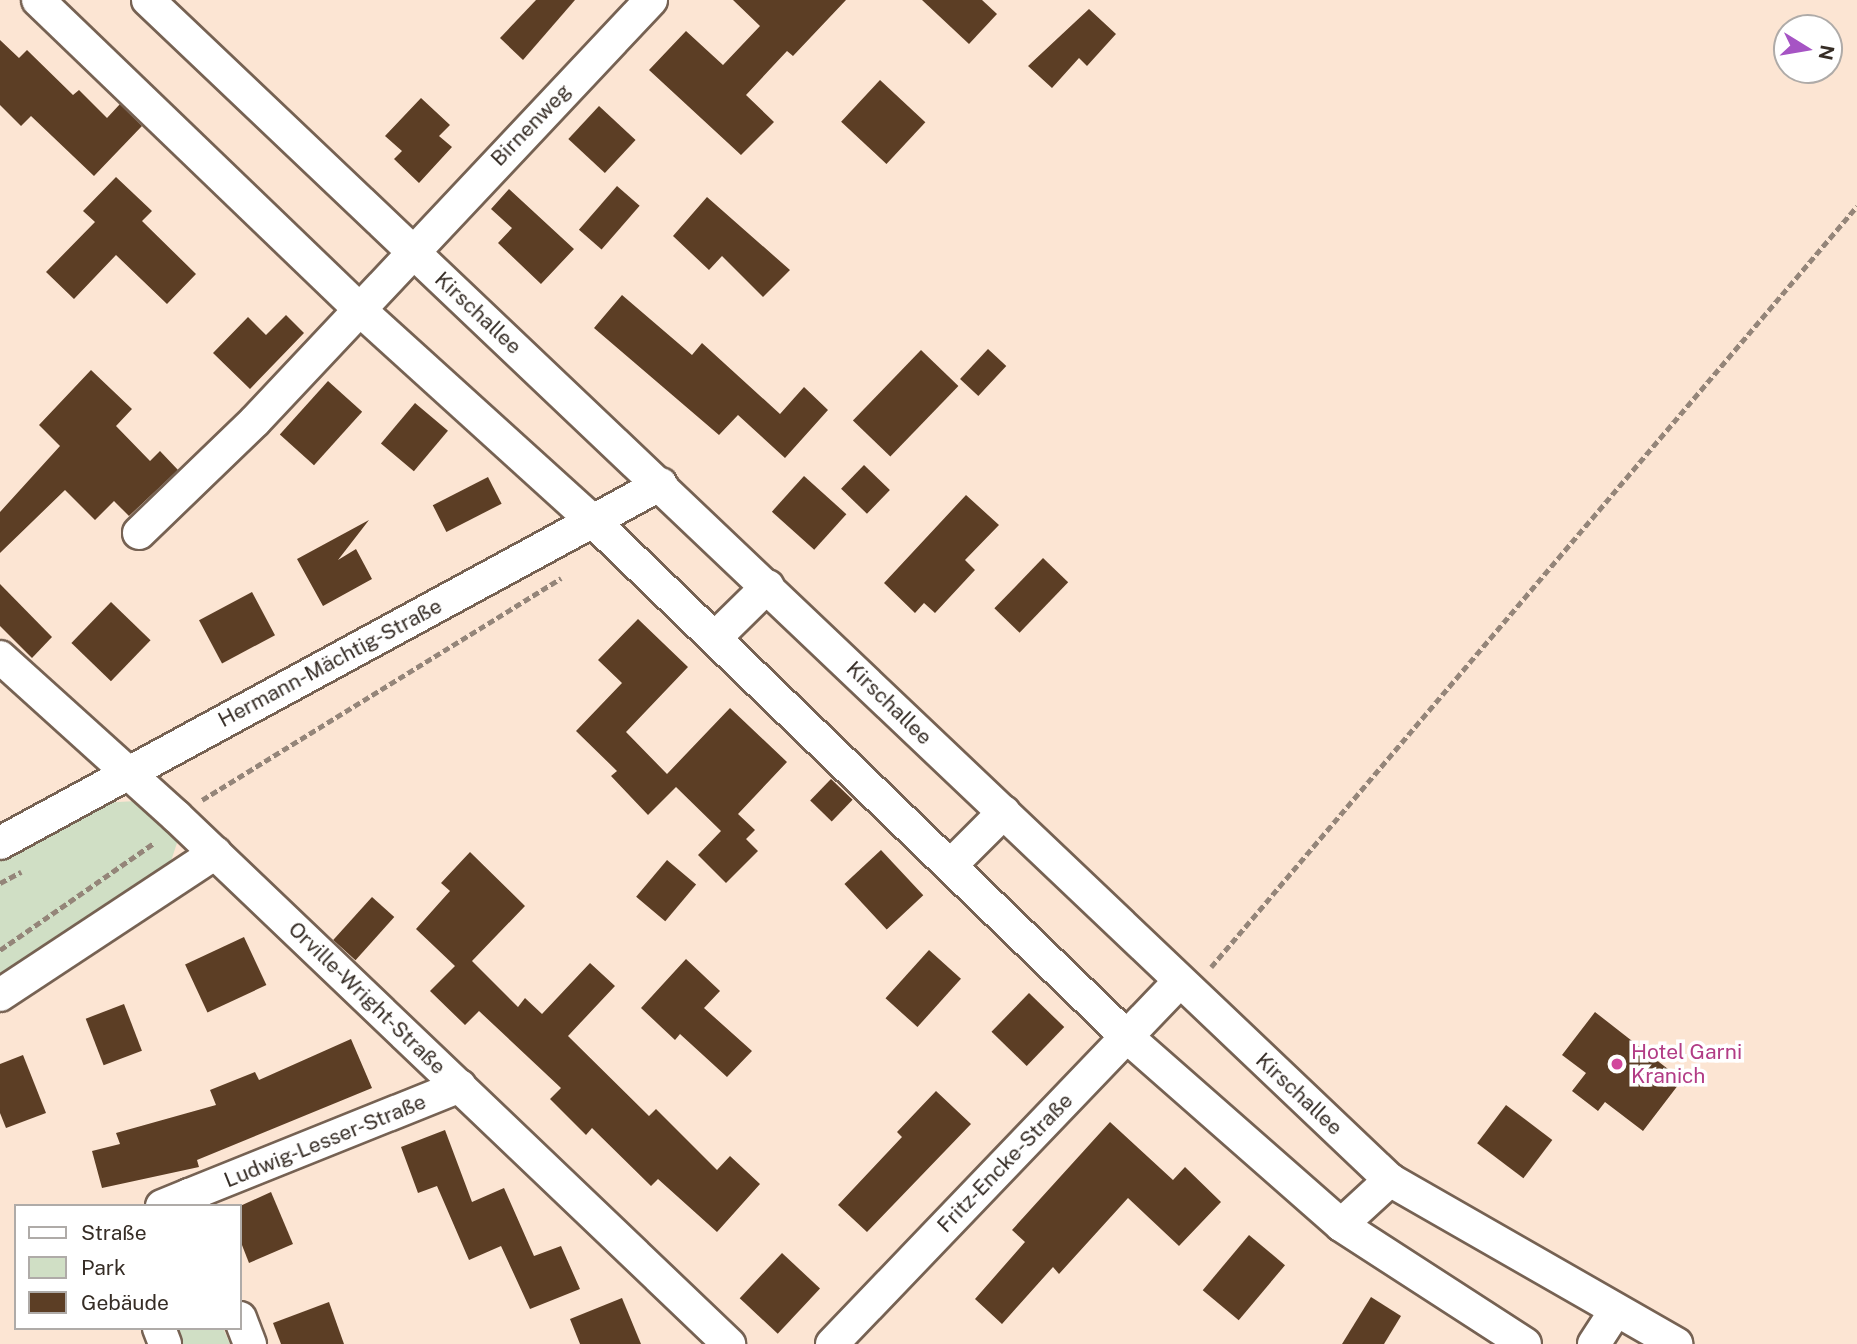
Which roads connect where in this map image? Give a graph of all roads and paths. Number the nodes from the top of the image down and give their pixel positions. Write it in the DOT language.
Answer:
graph roads {
  1 [pos="38,0"];
  2 [pos="148,0"];
  3 [pos="651,0"];
  4 [pos="1857,206"];
  5 [pos="411,250"];
  6 [pos="360,310"];
  7 [pos="661,484"];
  8 [pos="593,521"];
  9 [pos="139,533"];
  10 [pos="569,573"];
  11 [pos="768,586"];
  12 [pos="715,638"];
  13 [pos="0,657"];
  14 [pos="126,773"];
  15 [pos="1004,812"];
  16 [pos="176,816"];
  17 [pos="0,843"];
  18 [pos="215,853"];
  19 [pos="953,863"];
  20 [pos="0,950"];
  21 [pos="1185,987"];
  22 [pos="0,995"];
  23 [pos="1126,1036"];
  24 [pos="460,1086"];
  25 [pos="1390,1180"];
  26 [pos="182,1202"];
  27 [pos="1341,1225"];
  28 [pos="1616,1310"];
  29 [pos="242,1323"];
  30 [pos="250,1344"];
  31 [pos="729,1344"];
  32 [pos="832,1344"];
  33 [pos="1525,1344"];
  34 [pos="1594,1344"];
  35 [pos="1676,1344"];
  1 -- 6 [label="street"];
  2 -- 5 [label="street, Kirschallee"];
  3 -- 5 [label="street, Birnenweg"];
  4 -- 21 [label="path"];
  5 -- 6 [label="street, Birnenweg"];
  5 -- 7 [label="street, Kirschallee"];
  6 -- 8 [label="street"];
  6 -- 9 [label="street, Birnenweg"];
  7 -- 8 [label="street, Hermann-Mächtig-Straße"];
  7 -- 11 [label="street, Kirschallee"];
  8 -- 12 [label="street"];
  8 -- 14 [label="street, Hermann-Mächtig-Straße"];
  10 -- 16 [label="path"];
  11 -- 12 [label="street"];
  11 -- 15 [label="street, Kirschallee"];
  12 -- 19 [label="street"];
  13 -- 14 [label="street, Orville-Wright-Straße"];
  14 -- 16 [label="street, Orville-Wright-Straße"];
  14 -- 17 [label="street, Hermann-Mächtig-Straße"];
  15 -- 19 [label="street"];
  15 -- 21 [label="street, Kirschallee"];
  16 -- 18 [label="street, Orville-Wright-Straße"];
  16 -- 20 [label="path"];
  18 -- 22 [label="street"];
  18 -- 24 [label="street, Orville-Wright-Straße"];
  19 -- 23 [label="street"];
  21 -- 23 [label="street, Fritz-Encke-Straße"];
  21 -- 25 [label="street, Kirschallee"];
  23 -- 27 [label="street"];
  23 -- 32 [label="street, Fritz-Encke-Straße"];
  24 -- 26 [label="street, Ludwig-Lesser-Straße"];
  24 -- 31 [label="street, Orville-Wright-Straße"];
  25 -- 27 [label="street"];
  25 -- 28 [label="street, Kirschallee"];
  27 -- 33 [label="street"];
  28 -- 34 [label="street"];
  28 -- 35 [label="street, Kirschallee"];
  29 -- 30 [label="street"];
}
